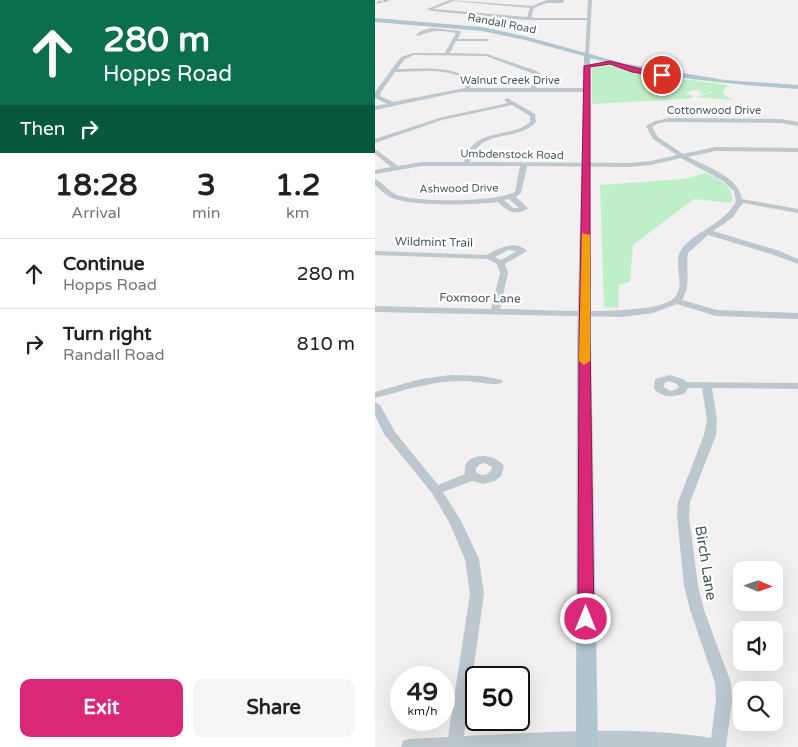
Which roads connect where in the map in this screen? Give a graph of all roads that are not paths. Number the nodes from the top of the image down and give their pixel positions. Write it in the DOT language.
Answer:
graph roads {
  1 [pos="562,0"];
  2 [pos="590,0"];
  3 [pos="548,1"];
  4 [pos="484,3"];
  5 [pos="532,7"];
  6 [pos="463,13"];
  7 [pos="531,19"];
  8 [pos="589,19"];
  9 [pos="375,20"];
  10 [pos="418,36"];
  11 [pos="456,40"];
  12 [pos="487,40"];
  13 [pos="587,47"];
  14 [pos="566,50"];
  15 [pos="447,54"];
  16 [pos="587,61"];
  17 [pos="393,71"];
  18 [pos="798,88"];
  19 [pos="467,89"];
  20 [pos="508,90"];
  21 [pos="533,90"];
  22 [pos="587,90"];
  23 [pos="392,104"];
  24 [pos="511,104"];
  25 [pos="375,108"];
  26 [pos="798,124"];
  27 [pos="375,141"];
  28 [pos="375,150"];
  29 [pos="798,150"];
  30 [pos="678,156"];
  31 [pos="466,164"];
  32 [pos="524,165"];
  33 [pos="586,165"];
  34 [pos="395,167"];
  35 [pos="375,172"];
  36 [pos="375,182"];
  37 [pos="513,198"];
  38 [pos="500,200"];
  39 [pos="741,201"];
  40 [pos="798,211"];
  41 [pos="708,232"];
  42 [pos="375,253"];
  43 [pos="489,257"];
  44 [pos="798,262"];
  45 [pos="501,263"];
  46 [pos="677,301"];
  47 [pos="375,309"];
  48 [pos="495,311"];
  49 [pos="585,313"];
  50 [pos="798,316"];
  51 [pos="498,382"];
  52 [pos="683,384"];
  53 [pos="707,384"];
  54 [pos="798,386"];
  55 [pos="375,395"];
  56 [pos="375,405"];
  57 [pos="472,476"];
  58 [pos="436,490"];
  59 [pos="587,743"];
  60 [pos="455,745"];
  61 [pos="437,746"];
  62 [pos="409,747"];
  63 [pos="717,747"];
  1 -- 3 [label="street"];
  2 -- 8 [label="street"];
  3 -- 5 [label="street"];
  4 -- 5 [label="street"];
  4 -- 6 [label="street"];
  4 -- 6 [label="street"];
  5 -- 7 [label="street"];
  6 -- 7 [label="street"];
  7 -- 8 [label="street"];
  8 -- 13 [label="street"];
  9 -- 14 [label="main road, Randall Road"];
  10 -- 11 [label="street"];
  11 -- 12 [label="street"];
  11 -- 15 [label="street"];
  13 -- 14 [label="main road"];
  13 -- 16 [label="street"];
  14 -- 16 [label="main road, Randall Road"];
  15 -- 17 [label="street"];
  15 -- 21 [label="street"];
  16 -- 18 [label="main road"];
  16 -- 22 [label="main road"];
  17 -- 19 [label="street"];
  17 -- 23 [label="street"];
  19 -- 20 [label="street, Walnut Creek Drive"];
  19 -- 23 [label="street, Walnut Creek Drive"];
  20 -- 21 [label="street, Walnut Creek Drive"];
  20 -- 24 [label="street"];
  21 -- 22 [label="street, Walnut Creek Drive"];
  22 -- 33 [label="main road"];
  23 -- 25 [label="street, Walnut Creek Drive"];
  24 -- 27 [label="street"];
  24 -- 31 [label="street"];
  26 -- 30 [label="street, Cottonwood Drive"];
  28 -- 34 [label="street"];
  29 -- 30 [label="street, Umbdenstock Road"];
  30 -- 33 [label="street, Umbdenstock Road"];
  30 -- 39 [label="street, Cottonwood Drive"];
  31 -- 32 [label="street, Umbdenstock Road"];
  31 -- 34 [label="street, Umbdenstock Road"];
  32 -- 33 [label="street, Umbdenstock Road"];
  32 -- 37 [label="street, Ashwood Drive"];
  33 -- 49 [label="main road"];
  34 -- 35 [label="street, Umbdenstock Road"];
  36 -- 38 [label="street, Ashwood Drive"];
  37 -- 38 [label="street, Ashwood Drive"];
  37 -- 38 [label="street"];
  39 -- 40 [label="street"];
  39 -- 41 [label="street"];
  41 -- 44 [label="street"];
  41 -- 46 [label="street"];
  42 -- 43 [label="street, Wildmint Trail"];
  43 -- 45 [label="street, Wildmint Trail"];
  43 -- 45 [label="street"];
  45 -- 48 [label="street"];
  46 -- 49 [label="street"];
  46 -- 50 [label="street"];
  47 -- 48 [label="street, Foxmoor Lane"];
  48 -- 49 [label="street, Foxmoor Lane"];
  49 -- 59 [label="main road"];
  51 -- 55 [label="street"];
  52 -- 53 [label="street"];
  53 -- 54 [label="street"];
  53 -- 63 [label="street, Birch Lane"];
  56 -- 58 [label="street"];
  57 -- 58 [label="street"];
  58 -- 60 [label="street"];
  59 -- 60 [label="street"];
  59 -- 63 [label="street"];
  60 -- 61 [label="street"];
  61 -- 62 [label="street"];
}
